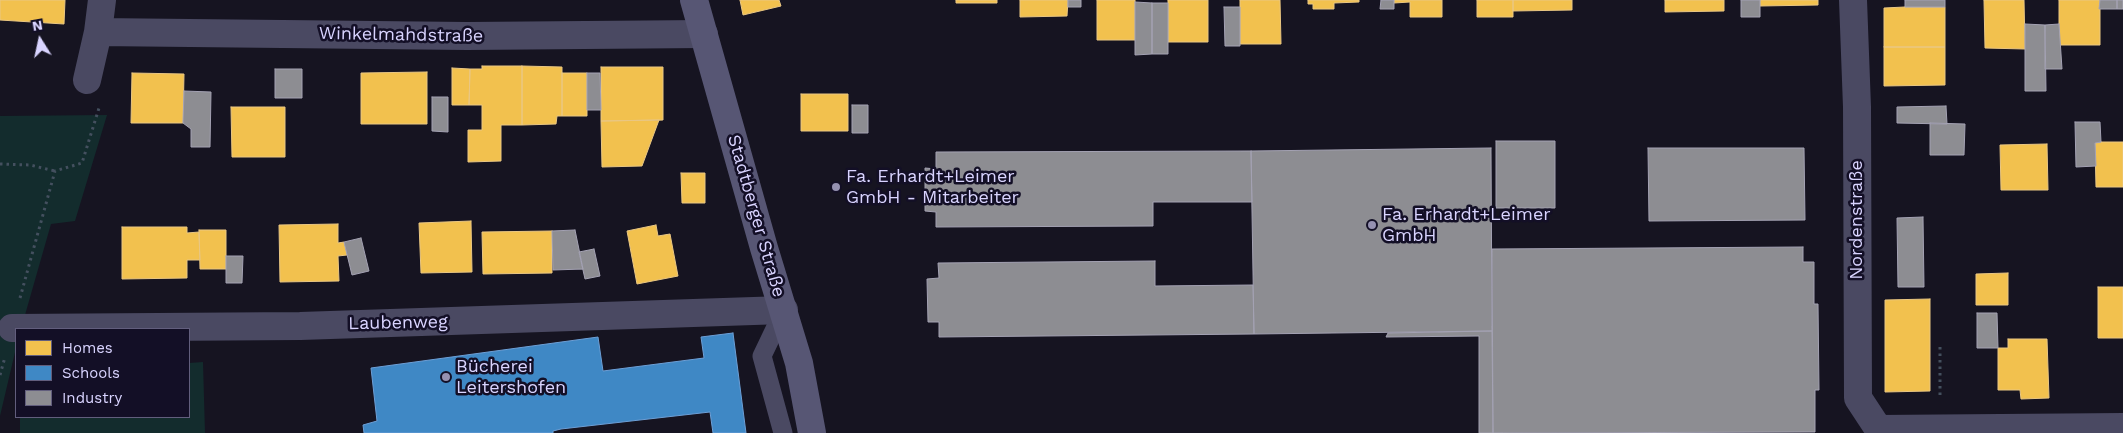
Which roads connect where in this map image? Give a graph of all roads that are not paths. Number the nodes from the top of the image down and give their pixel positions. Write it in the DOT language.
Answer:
graph roads {
  1 [pos="102,0"];
  2 [pos="694,0"];
  3 [pos="1853,0"];
  4 [pos="98,32"];
  5 [pos="704,34"];
  6 [pos="87,80"];
  7 [pos="784,310"];
  8 [pos="12,328"];
  9 [pos="2123,427"];
  10 [pos="1880,431"];
  11 [pos="783,433"];
  12 [pos="812,433"];
  1 -- 4 [label="street"];
  2 -- 5 [label="street, Stadtberger Straße"];
  3 -- 10 [label="street, Nordenstraße"];
  4 -- 5 [label="street, Winkelmahdstraße"];
  4 -- 6 [label="street"];
  5 -- 7 [label="street, Stadtberger Straße"];
  7 -- 8 [label="street, Laubenweg"];
  7 -- 11 [label="lane"];
  7 -- 12 [label="street, Stadtberger Straße"];
  9 -- 10 [label="street"];
}
